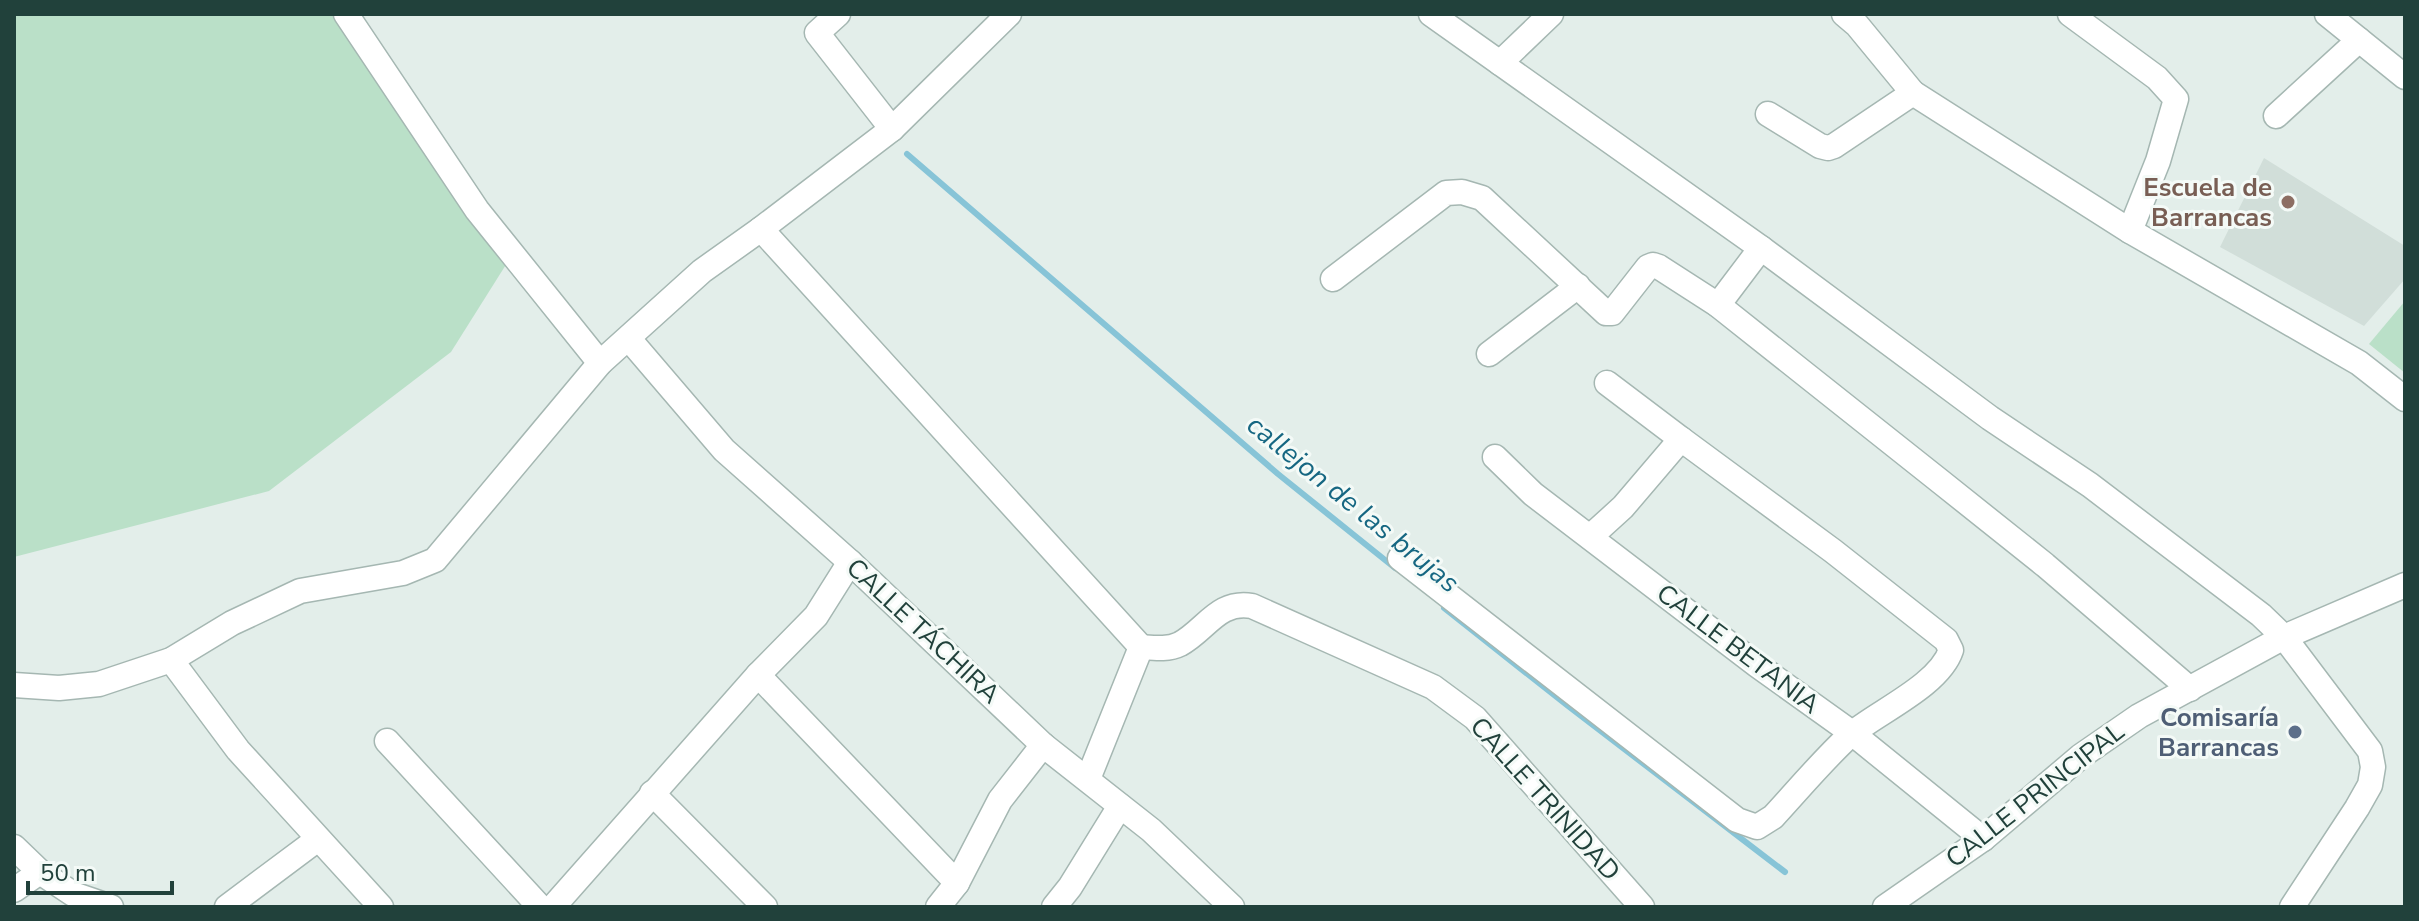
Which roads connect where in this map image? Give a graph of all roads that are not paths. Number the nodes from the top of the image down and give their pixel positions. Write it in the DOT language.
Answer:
graph roads {
  1 [pos="346,14"];
  2 [pos="838,14"];
  3 [pos="1009,14"];
  4 [pos="1431,14"];
  5 [pos="1551,14"];
  6 [pos="1844,14"];
  7 [pos="2070,14"];
  8 [pos="2327,14"];
  9 [pos="2359,40"];
  10 [pos="1500,63"];
  11 [pos="2405,77"];
  12 [pos="1913,93"];
  13 [pos="1768,114"];
  14 [pos="2276,116"];
  15 [pos="892,129"];
  16 [pos="761,229"];
  17 [pos="2130,231"];
  18 [pos="1761,248"];
  19 [pos="1333,279"];
  20 [pos="1578,286"];
  21 [pos="1718,305"];
  22 [pos="629,339"];
  23 [pos="1489,354"];
  24 [pos="600,363"];
  25 [pos="1607,383"];
  26 [pos="2405,399"];
  27 [pos="1681,439"];
  28 [pos="1495,457"];
  29 [pos="1590,537"];
  30 [pos="1400,558"];
  31 [pos="850,562"];
  32 [pos="2405,585"];
  33 [pos="2284,637"];
  34 [pos="1141,647"];
  35 [pos="171,660"];
  36 [pos="758,675"];
  37 [pos="14,685"];
  38 [pos="2190,689"];
  39 [pos="1852,733"];
  40 [pos="387,741"];
  41 [pos="1043,745"];
  42 [pos="1088,779"];
  43 [pos="652,793"];
  44 [pos="1120,806"];
  45 [pos="318,839"];
  46 [pos="1983,839"];
  47 [pos="14,847"];
  48 [pos="40,872"];
  49 [pos="957,883"];
  50 [pos="14,890"];
  51 [pos="111,907"];
  52 [pos="227,907"];
  53 [pos="381,907"];
  54 [pos="540,907"];
  55 [pos="553,907"];
  56 [pos="765,907"];
  57 [pos="938,907"];
  58 [pos="1054,907"];
  59 [pos="1232,907"];
  60 [pos="1642,907"];
  61 [pos="1885,907"];
  62 [pos="2292,907"];
  1 -- 24 [label="street"];
  2 -- 15 [label="street"];
  3 -- 15 [label="street"];
  4 -- 10 [label="street"];
  5 -- 10 [label="street"];
  6 -- 12 [label="street"];
  7 -- 17 [label="street"];
  8 -- 9 [label="street"];
  9 -- 11 [label="street"];
  9 -- 14 [label="street"];
  10 -- 18 [label="street"];
  12 -- 13 [label="street"];
  12 -- 17 [label="street"];
  15 -- 16 [label="street"];
  16 -- 22 [label="street"];
  16 -- 34 [label="street"];
  17 -- 26 [label="street"];
  18 -- 21 [label="street"];
  18 -- 33 [label="street"];
  19 -- 20 [label="street"];
  20 -- 21 [label="street"];
  20 -- 23 [label="street"];
  21 -- 38 [label="street"];
  22 -- 24 [label="street"];
  22 -- 31 [label="street, CALLE TÁCHIRA"];
  24 -- 35 [label="street"];
  25 -- 27 [label="street"];
  27 -- 29 [label="street"];
  27 -- 39 [label="street"];
  28 -- 29 [label="street, CALLE BETANIA"];
  29 -- 39 [label="street, CALLE BETANIA"];
  30 -- 39 [label="street"];
  31 -- 36 [label="street"];
  31 -- 41 [label="street, CALLE TÁCHIRA"];
  32 -- 33 [label="street, CALLE PRINCIPAL"];
  33 -- 38 [label="street, CALLE PRINCIPAL"];
  33 -- 62 [label="street"];
  34 -- 42 [label="street"];
  34 -- 60 [label="street, CALLE TRINIDAD"];
  35 -- 37 [label="street"];
  35 -- 45 [label="street"];
  36 -- 43 [label="street"];
  36 -- 49 [label="street"];
  38 -- 46 [label="street, CALLE PRINCIPAL"];
  39 -- 46 [label="street, CALLE BETANIA"];
  40 -- 54 [label="street"];
  41 -- 42 [label="street, CALLE TÁCHIRA"];
  41 -- 49 [label="street"];
  42 -- 44 [label="street, CALLE TÁCHIRA"];
  43 -- 55 [label="street"];
  43 -- 56 [label="street"];
  44 -- 58 [label="street"];
  44 -- 59 [label="street, CALLE TÁCHIRA"];
  45 -- 52 [label="street"];
  45 -- 53 [label="street"];
  46 -- 61 [label="street, CALLE PRINCIPAL"];
  47 -- 48 [label="street"];
  48 -- 50 [label="street"];
  48 -- 51 [label="street"];
  49 -- 57 [label="street"];
}
